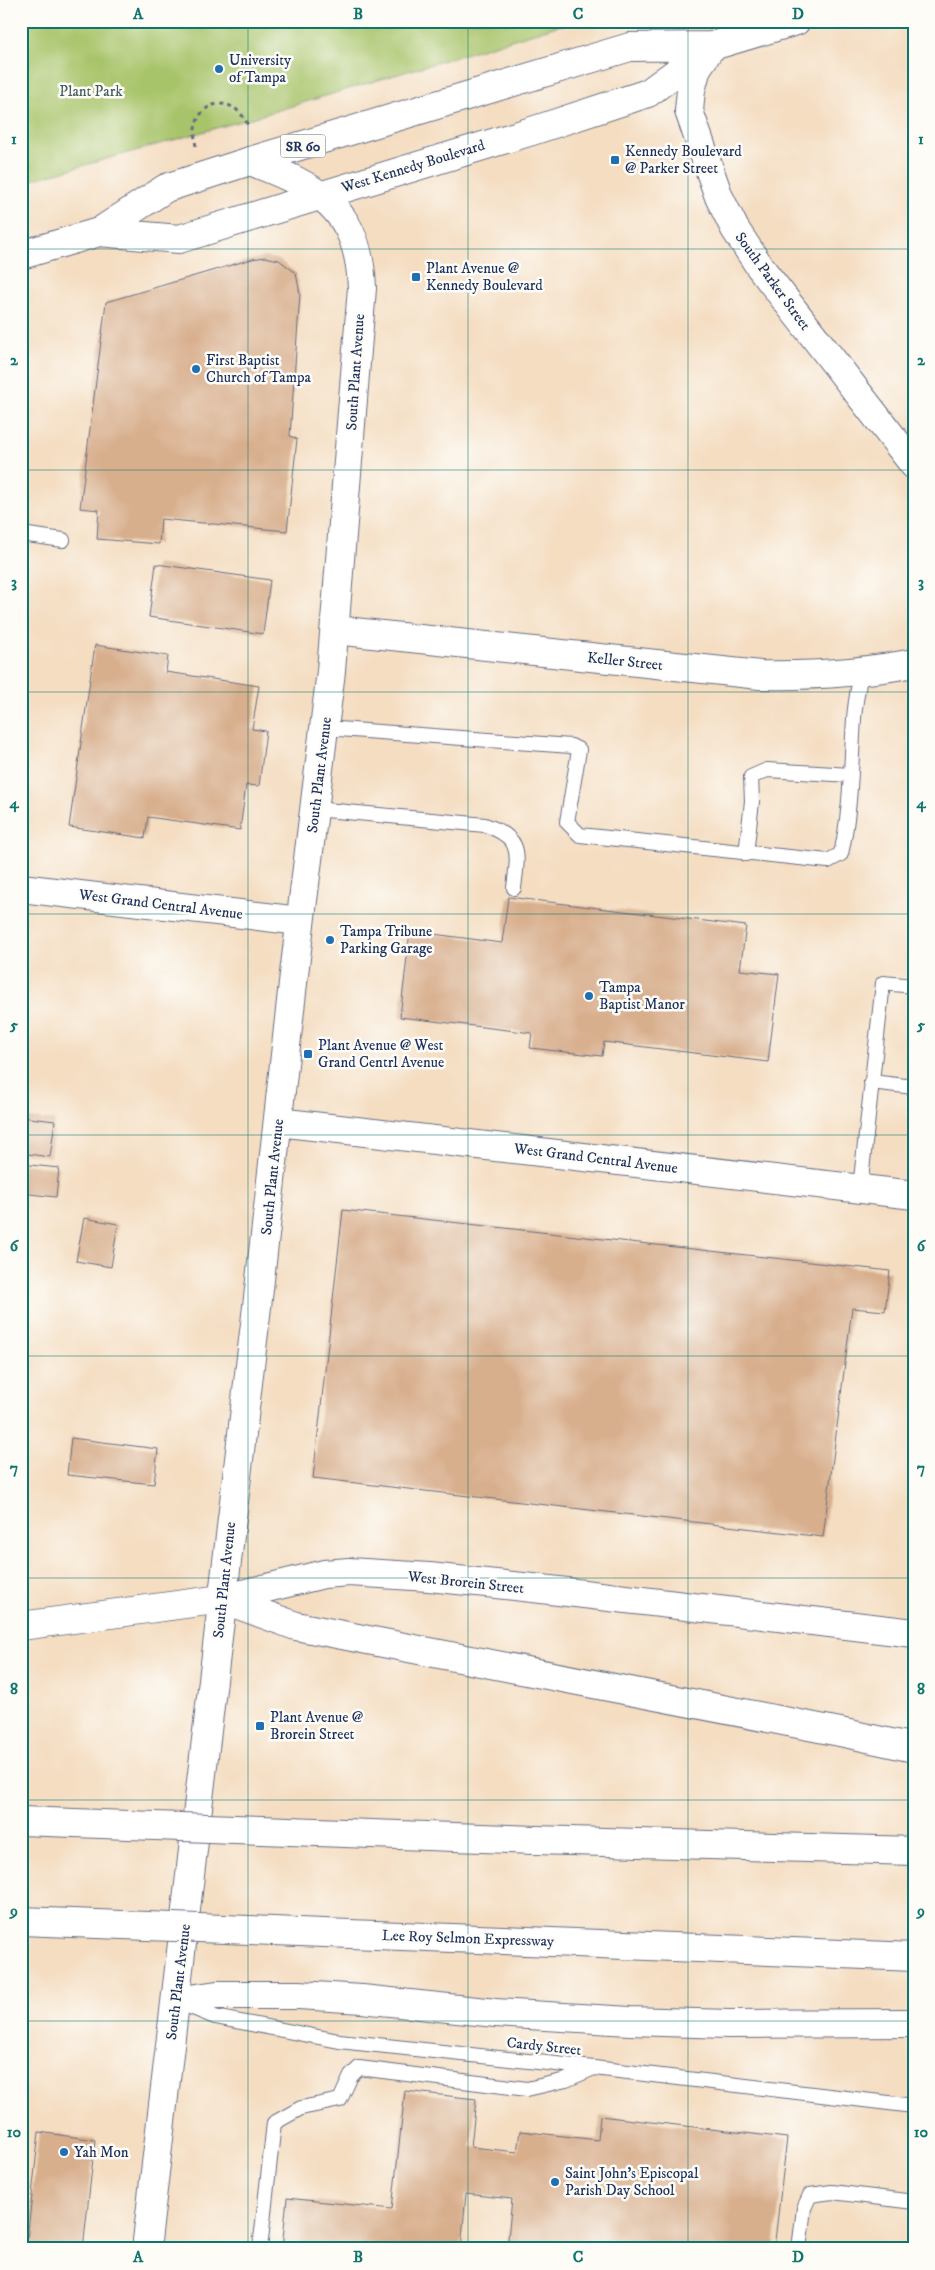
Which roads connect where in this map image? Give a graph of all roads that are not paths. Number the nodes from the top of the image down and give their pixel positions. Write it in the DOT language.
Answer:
graph roads {
  1 [pos="796,21"];
  2 [pos="712,46"];
  3 [pos="250,161"];
  4 [pos="321,194"];
  5 [pos="99,232"];
  6 [pos="21,255"];
  7 [pos="914,465"];
  8 [pos="21,534"];
  9 [pos="63,540"];
  10 [pos="335,630"];
  11 [pos="914,663"];
  12 [pos="861,673"];
  13 [pos="324,728"];
  14 [pos="851,775"];
  15 [pos="314,809"];
  16 [pos="746,854"];
  17 [pos="21,888"];
  18 [pos="514,888"];
  19 [pos="300,921"];
  20 [pos="914,986"];
  21 [pos="871,1082"];
  22 [pos="914,1088"];
  23 [pos="278,1122"];
  24 [pos="860,1188"];
  25 [pos="914,1195"];
  26 [pos="222,1599"];
  27 [pos="21,1626"];
  28 [pos="914,1633"];
  29 [pos="914,1748"];
  30 [pos="21,1821"];
  31 [pos="914,1851"];
  32 [pos="21,1921"];
  33 [pos="914,1957"];
  34 [pos="176,2001"];
  35 [pos="914,2023"];
  36 [pos="594,2068"];
  37 [pos="914,2106"];
  38 [pos="914,2202"];
  39 [pos="146,2249"];
  40 [pos="260,2249"];
  41 [pos="799,2249"];
  1 -- 2 [label="main road, West Kennedy Boulevard / SR 60"];
  2 -- 3 [label="main road, West Kennedy Boulevard / SR 60"];
  2 -- 4 [label="main road, West Kennedy Boulevard / SR 60"];
  2 -- 7 [label="main road, South Parker Street"];
  3 -- 4 [label="main road, South Plant Avenue"];
  3 -- 5 [label="main road, West Kennedy Boulevard / SR 60"];
  4 -- 5 [label="main road, West Kennedy Boulevard / SR 60"];
  4 -- 10 [label="main road, South Plant Avenue"];
  5 -- 6 [label="main road, West Kennedy Boulevard / SR 60"];
  8 -- 9 [label="lane"];
  10 -- 12 [label="main road, Keller Street"];
  10 -- 13 [label="main road, South Plant Avenue"];
  11 -- 12 [label="main road, Keller Street"];
  12 -- 14 [label="lane"];
  13 -- 15 [label="main road, South Plant Avenue"];
  13 -- 16 [label="lane"];
  14 -- 16 [label="lane"];
  14 -- 16 [label="lane"];
  15 -- 18 [label="lane"];
  15 -- 19 [label="main road, South Plant Avenue"];
  17 -- 19 [label="main road, West Grand Central Avenue"];
  19 -- 23 [label="main road, South Plant Avenue"];
  20 -- 21 [label="lane"];
  21 -- 22 [label="lane"];
  21 -- 24 [label="lane"];
  23 -- 24 [label="main road, West Grand Central Avenue"];
  23 -- 26 [label="main road, South Plant Avenue"];
  24 -- 25 [label="main road, West Grand Central Avenue"];
  26 -- 27 [label="main road, West Brorein Street"];
  26 -- 28 [label="main road, West Brorein Street"];
  26 -- 29 [label="main road"];
  26 -- 34 [label="main road, South Plant Avenue"];
  30 -- 31 [label="main road, bridge"];
  32 -- 33 [label="main road, Lee Roy Selmon Expressway, bridge"];
  34 -- 35 [label="main road"];
  34 -- 36 [label="lane, Cardy Street"];
  34 -- 39 [label="main road, South Plant Avenue"];
  36 -- 37 [label="lane, Cardy Street"];
  36 -- 40 [label="lane"];
  38 -- 41 [label="lane"];
}
